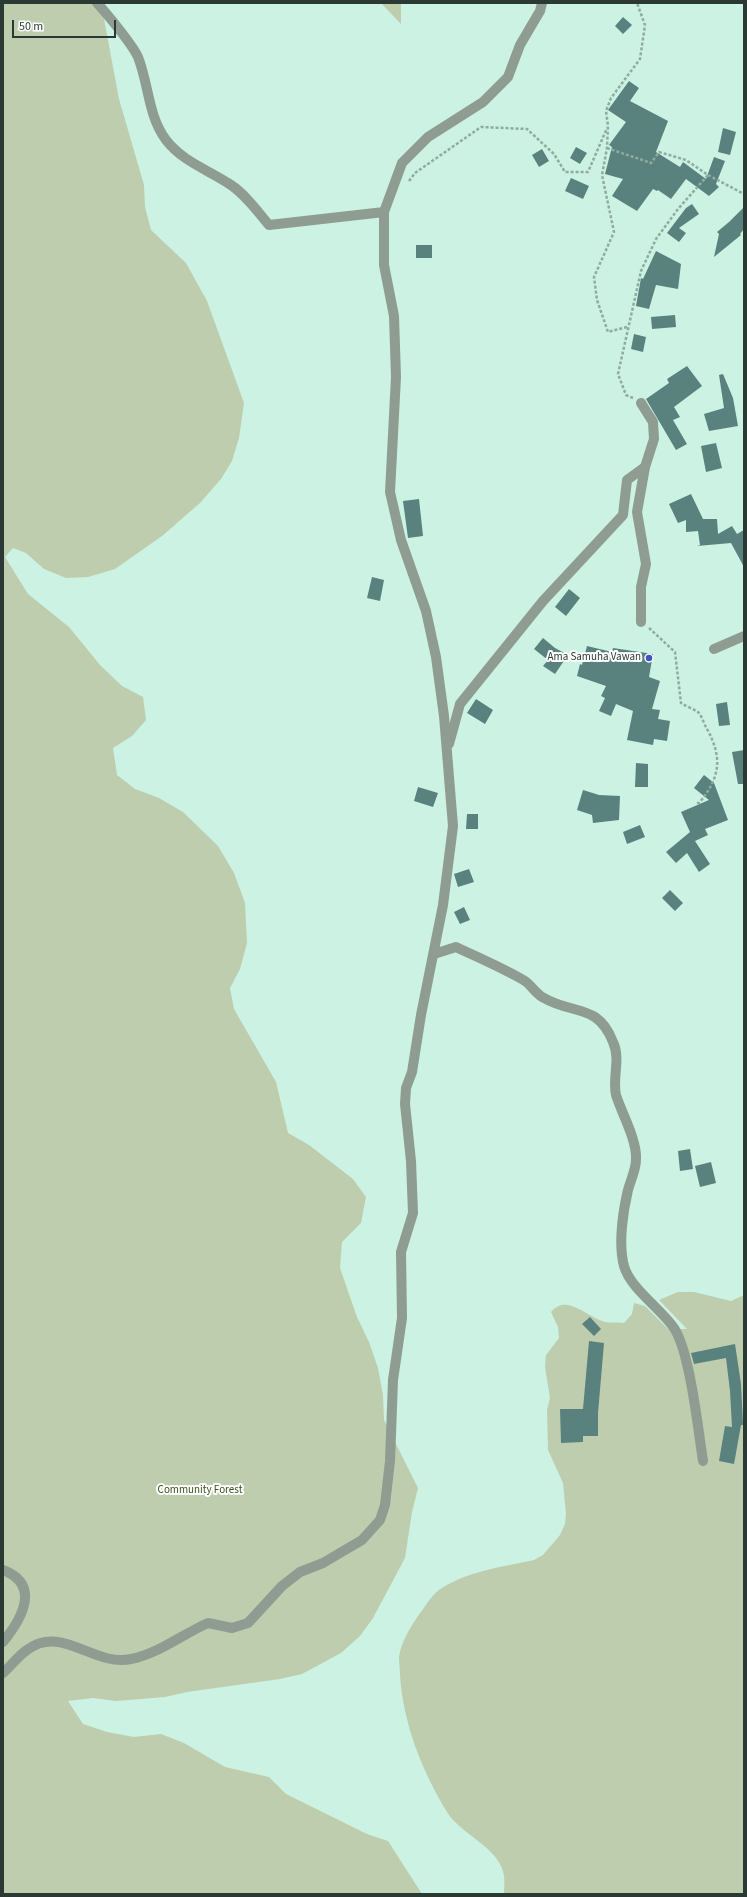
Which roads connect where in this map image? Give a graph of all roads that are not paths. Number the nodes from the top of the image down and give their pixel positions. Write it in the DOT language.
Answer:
graph roads {
  1 [pos="98,3"];
  2 [pos="542,3"];
  3 [pos="384,212"];
  4 [pos="641,403"];
  5 [pos="645,467"];
  6 [pos="641,622"];
  7 [pos="744,636"];
  8 [pos="714,649"];
  9 [pos="447,752"];
  10 [pos="434,954"];
  11 [pos="703,1461"];
  12 [pos="3,1570"];
  13 [pos="3,1642"];
  14 [pos="3,1673"];
  1 -- 3 [label="street"];
  2 -- 3 [label="street"];
  3 -- 9 [label="street"];
  4 -- 5 [label="street"];
  5 -- 6 [label="street"];
  5 -- 9 [label="street"];
  7 -- 8 [label="street"];
  9 -- 10 [label="street"];
  10 -- 11 [label="street"];
  10 -- 14 [label="street"];
  12 -- 13 [label="street"];
}
